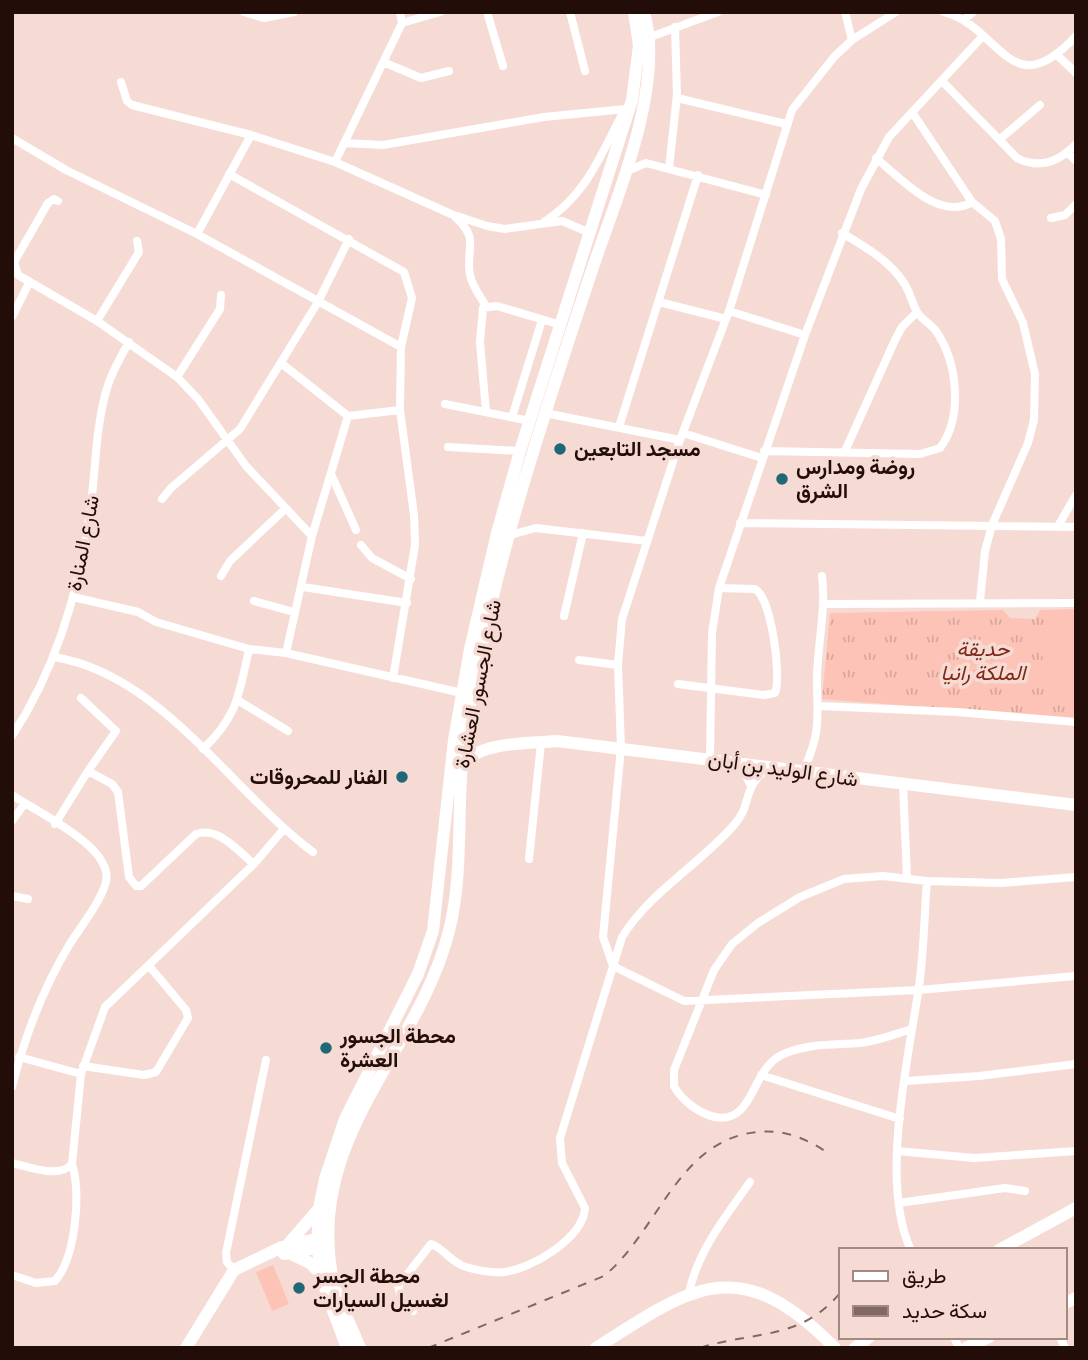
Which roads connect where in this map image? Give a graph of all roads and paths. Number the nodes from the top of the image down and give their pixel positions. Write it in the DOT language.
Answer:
graph roads {
  1 [pos="244,12"];
  2 [pos="294,12"];
  3 [pos="400,12"];
  4 [pos="440,12"];
  5 [pos="487,12"];
  6 [pos="570,12"];
  7 [pos="634,12"];
  8 [pos="643,12"];
  9 [pos="718,12"];
  10 [pos="845,12"];
  11 [pos="896,12"];
  12 [pos="944,12"];
  13 [pos="973,12"];
  14 [pos="702,15"];
  15 [pos="964,20"];
  16 [pos="402,23"];
  17 [pos="675,27"];
  18 [pos="1076,36"];
  19 [pos="982,37"];
  20 [pos="645,39"];
  21 [pos="852,40"];
  22 [pos="1058,56"];
  23 [pos="383,62"];
  24 [pos="503,66"];
  25 [pos="449,71"];
  26 [pos="585,71"];
  27 [pos="1076,73"];
  28 [pos="942,80"];
  29 [pos="121,82"];
  30 [pos="677,98"];
  31 [pos="629,104"];
  32 [pos="1040,105"];
  33 [pos="912,112"];
  34 [pos="786,124"];
  35 [pos="251,135"];
  36 [pos="12,138"];
  37 [pos="1000,139"];
  38 [pos="344,143"];
  39 [pos="633,143"];
  40 [pos="1076,144"];
  41 [pos="1068,153"];
  42 [pos="876,158"];
  43 [pos="1076,161"];
  44 [pos="335,162"];
  45 [pos="646,163"];
  46 [pos="669,168"];
  47 [pos="623,173"];
  48 [pos="229,174"];
  49 [pos="698,175"];
  50 [pos="766,195"];
  51 [pos="58,201"];
  52 [pos="972,202"];
  53 [pos="1076,204"];
  54 [pos="451,214"];
  55 [pos="1051,218"];
  56 [pos="542,223"];
  57 [pos="590,233"];
  58 [pos="842,233"];
  59 [pos="197,234"];
  60 [pos="349,239"];
  61 [pos="137,241"];
  62 [pos="29,284"];
  63 [pos="221,295"];
  64 [pos="318,302"];
  65 [pos="659,302"];
  66 [pos="486,306"];
  67 [pos="917,312"];
  68 [pos="728,315"];
  69 [pos="12,317"];
  70 [pos="542,320"];
  71 [pos="97,321"];
  72 [pos="561,325"];
  73 [pos="805,335"];
  74 [pos="129,342"];
  75 [pos="401,347"];
  76 [pos="281,363"];
  77 [pos="177,377"];
  78 [pos="445,404"];
  79 [pos="400,410"];
  80 [pos="486,412"];
  81 [pos="545,413"];
  82 [pos="348,416"];
  83 [pos="512,417"];
  84 [pos="530,421"];
  85 [pos="619,427"];
  86 [pos="681,437"];
  87 [pos="228,441"];
  88 [pos="448,447"];
  89 [pos="520,451"];
  90 [pos="845,451"];
  91 [pos="763,455"];
  92 [pos="331,474"];
  93 [pos="1076,495"];
  94 [pos="162,499"];
  95 [pos="285,509"];
  96 [pos="740,523"];
  97 [pos="992,525"];
  98 [pos="1058,526"];
  99 [pos="1076,527"];
  100 [pos="356,530"];
  101 [pos="583,533"];
  102 [pos="510,535"];
  103 [pos="312,536"];
  104 [pos="647,541"];
  105 [pos="361,545"];
  106 [pos="221,576"];
  107 [pos="822,576"];
  108 [pos="411,579"];
  109 [pos="303,587"];
  110 [pos="719,588"];
  111 [pos="73,597"];
  112 [pos="254,601"];
  113 [pos="980,601"];
  114 [pos="407,603"];
  115 [pos="1076,603"];
  116 [pos="825,604"];
  117 [pos="294,612"];
  118 [pos="564,616"];
  119 [pos="249,649"];
  120 [pos="475,650"];
  121 [pos="286,653"];
  122 [pos="54,657"];
  123 [pos="579,660"];
  124 [pos="618,665"];
  125 [pos="393,678"];
  126 [pos="678,684"];
  127 [pos="711,688"];
  128 [pos="462,694"];
  129 [pos="81,698"];
  130 [pos="239,701"];
  131 [pos="820,706"];
  132 [pos="1076,722"];
  133 [pos="288,731"];
  134 [pos="12,736"];
  135 [pos="465,736"];
  136 [pos="541,743"];
  137 [pos="621,748"];
  138 [pos="203,749"];
  139 [pos="490,749"];
  140 [pos="710,758"];
  141 [pos="739,762"];
  142 [pos="461,764"];
  143 [pos="771,767"];
  144 [pos="88,771"];
  145 [pos="803,772"];
  146 [pos="750,784"];
  147 [pos="903,784"];
  148 [pos="12,795"];
  149 [pos="24,803"];
  150 [pos="1076,805"];
  151 [pos="12,821"];
  152 [pos="55,824"];
  153 [pos="284,830"];
  154 [pos="313,852"];
  155 [pos="530,859"];
  156 [pos="254,864"];
  157 [pos="1076,877"];
  158 [pos="907,878"];
  159 [pos="927,881"];
  160 [pos="12,896"];
  161 [pos="28,899"];
  162 [pos="613,965"];
  163 [pos="150,967"];
  164 [pos="1076,976"];
  165 [pos="919,990"];
  166 [pos="704,1001"];
  167 [pos="912,1028"];
  168 [pos="19,1057"];
  169 [pos="266,1060"];
  170 [pos="1076,1065"];
  171 [pos="82,1070"];
  172 [pos="761,1074"];
  173 [pos="906,1081"];
  174 [pos="12,1087"];
  175 [pos="900,1119"];
  176 [pos="897,1151"];
  177 [pos="1076,1151"];
  178 [pos="12,1163"];
  179 [pos="72,1164"];
  180 [pos="750,1182"];
  181 [pos="1025,1191"];
  182 [pos="899,1203"];
  183 [pos="319,1208"];
  184 [pos="1076,1208"];
  185 [pos="323,1242"];
  186 [pos="910,1248"];
  187 [pos="1003,1248"];
  188 [pos="285,1250"];
  189 [pos="234,1270"];
  190 [pos="321,1274"];
  191 [pos="12,1275"];
  192 [pos="223,1287"];
  193 [pos="689,1293"];
  194 [pos="413,1311"];
  195 [pos="985,1339"];
  196 [pos="186,1348"];
  197 [pos="347,1348"];
  198 [pos="360,1348"];
  199 [pos="596,1348"];
  200 [pos="606,1348"];
  201 [pos="825,1348"];
  202 [pos="835,1348"];
  203 [pos="966,1348"];
  1 -- 2 [label="street"];
  3 -- 16 [label="street"];
  4 -- 16 [label="street"];
  5 -- 24 [label="street"];
  6 -- 26 [label="street"];
  7 -- 20 [label="main road, شارع الجسور العشارة"];
  8 -- 20 [label="main road, شارع الجسور العشارة"];
  9 -- 14 [label="street"];
  10 -- 21 [label="street"];
  11 -- 21 [label="street"];
  12 -- 15 [label="street"];
  13 -- 15 [label="street"];
  14 -- 17 [label="street"];
  15 -- 19 [label="street"];
  16 -- 23 [label="street"];
  17 -- 20 [label="street"];
  17 -- 30 [label="street"];
  18 -- 22 [label="street"];
  19 -- 22 [label="street"];
  19 -- 28 [label="street"];
  20 -- 31 [label="main road, شارع الجسور العشارة"];
  20 -- 39 [label="main road, شارع الجسور العشارة"];
  21 -- 34 [label="street"];
  22 -- 27 [label="street"];
  23 -- 25 [label="street"];
  23 -- 38 [label="street"];
  28 -- 33 [label="street"];
  28 -- 37 [label="street"];
  29 -- 35 [label="street"];
  30 -- 34 [label="street"];
  30 -- 46 [label="street"];
  31 -- 38 [label="street"];
  31 -- 56 [label="street"];
  31 -- 57 [label="main road, شارع الجسور العشارة"];
  32 -- 37 [label="street"];
  33 -- 42 [label="street"];
  33 -- 52 [label="street"];
  34 -- 50 [label="street"];
  35 -- 44 [label="street"];
  35 -- 48 [label="street"];
  36 -- 59 [label="street"];
  37 -- 41 [label="street"];
  38 -- 44 [label="street"];
  39 -- 45 [label="street"];
  39 -- 47 [label="main road, شارع الجسور العشارة"];
  40 -- 41 [label="street"];
  41 -- 43 [label="street"];
  42 -- 52 [label="street"];
  42 -- 58 [label="street"];
  44 -- 54 [label="street"];
  45 -- 46 [label="street"];
  45 -- 47 [label="street"];
  46 -- 49 [label="street"];
  47 -- 81 [label="main road, شارع الجسور العشارة"];
  48 -- 59 [label="street"];
  48 -- 60 [label="street"];
  49 -- 50 [label="street"];
  49 -- 65 [label="street"];
  50 -- 68 [label="street"];
  51 -- 62 [label="street"];
  52 -- 97 [label="street"];
  53 -- 55 [label="street"];
  54 -- 56 [label="street"];
  54 -- 66 [label="street"];
  56 -- 57 [label="street"];
  57 -- 72 [label="main road, شارع الجسور العشارة"];
  58 -- 67 [label="street"];
  58 -- 73 [label="street"];
  59 -- 64 [label="street"];
  60 -- 64 [label="street"];
  60 -- 75 [label="street"];
  61 -- 71 [label="street"];
  62 -- 69 [label="street"];
  62 -- 71 [label="street"];
  63 -- 77 [label="street"];
  64 -- 75 [label="street"];
  64 -- 76 [label="street"];
  65 -- 68 [label="street"];
  65 -- 85 [label="street"];
  66 -- 70 [label="street"];
  66 -- 80 [label="street"];
  67 -- 90 [label="street"];
  67 -- 90 [label="street"];
  68 -- 73 [label="street"];
  68 -- 86 [label="street"];
  70 -- 72 [label="street"];
  70 -- 83 [label="street"];
  71 -- 74 [label="street"];
  72 -- 84 [label="main road, شارع الجسور العشارة"];
  73 -- 91 [label="street"];
  74 -- 77 [label="street"];
  74 -- 111 [label="street, شارع المنارة"];
  75 -- 79 [label="street"];
  76 -- 82 [label="street"];
  76 -- 87 [label="street"];
  77 -- 87 [label="street"];
  78 -- 80 [label="street"];
  79 -- 82 [label="street"];
  79 -- 108 [label="street"];
  80 -- 83 [label="street"];
  81 -- 85 [label="street"];
  81 -- 102 [label="main road, شارع الجسور العشارة"];
  82 -- 92 [label="street"];
  83 -- 84 [label="street"];
  84 -- 89 [label="main road, شارع الجسور العشارة"];
  85 -- 86 [label="street"];
  86 -- 91 [label="street"];
  86 -- 104 [label="street"];
  87 -- 94 [label="street"];
  87 -- 95 [label="street"];
  88 -- 89 [label="street"];
  89 -- 120 [label="main road, شارع الجسور العشارة"];
  90 -- 91 [label="street"];
  91 -- 96 [label="street"];
  92 -- 100 [label="street"];
  92 -- 103 [label="street"];
  93 -- 98 [label="street"];
  95 -- 103 [label="street"];
  95 -- 106 [label="street"];
  96 -- 97 [label="street"];
  96 -- 110 [label="street"];
  97 -- 98 [label="street"];
  97 -- 113 [label="street"];
  98 -- 99 [label="street"];
  101 -- 102 [label="street"];
  101 -- 104 [label="street"];
  101 -- 118 [label="street"];
  102 -- 120 [label="main road, شارع الجسور العشارة"];
  103 -- 109 [label="street"];
  104 -- 124 [label="street"];
  105 -- 108 [label="street"];
  107 -- 116 [label="street"];
  108 -- 114 [label="street"];
  109 -- 114 [label="street"];
  109 -- 117 [label="street"];
  110 -- 127 [label="street"];
  110 -- 127 [label="street"];
  111 -- 119 [label="street"];
  111 -- 122 [label="street, شارع المنارة"];
  112 -- 117 [label="street"];
  113 -- 115 [label="street"];
  113 -- 116 [label="street"];
  114 -- 125 [label="street"];
  116 -- 131 [label="street"];
  117 -- 121 [label="street"];
  119 -- 121 [label="street"];
  119 -- 130 [label="street"];
  120 -- 128 [label="main road, شارع الجسور العشارة"];
  120 -- 135 [label="main road, شارع الجسور العشارة"];
  121 -- 125 [label="street"];
  122 -- 134 [label="street, شارع المنارة"];
  122 -- 138 [label="street"];
  123 -- 124 [label="street"];
  124 -- 137 [label="street"];
  125 -- 128 [label="street"];
  126 -- 127 [label="street"];
  127 -- 140 [label="street"];
  128 -- 183 [label="main road, شارع الجسور العشارة"];
  129 -- 144 [label="street"];
  130 -- 133 [label="street"];
  130 -- 138 [label="street"];
  131 -- 132 [label="street"];
  131 -- 145 [label="street"];
  135 -- 139 [label="main road"];
  135 -- 142 [label="main road, شارع الجسور العشارة"];
  136 -- 137 [label="main road, شارع الوليد بن أبان"];
  136 -- 139 [label="main road, شارع الوليد بن أبان"];
  136 -- 155 [label="street"];
  137 -- 140 [label="main road, شارع الوليد بن أبان"];
  137 -- 162 [label="street"];
  138 -- 153 [label="street"];
  139 -- 142 [label="main road, شارع الوليد بن أبان"];
  140 -- 141 [label="main road, شارع الوليد بن أبان"];
  141 -- 143 [label="main road, شارع الوليد بن أبان"];
  141 -- 146 [label="street"];
  142 -- 185 [label="main road, شارع الجسور العشارة"];
  143 -- 145 [label="main road, شارع الوليد بن أبان"];
  143 -- 146 [label="street"];
  144 -- 152 [label="street"];
  144 -- 156 [label="street"];
  145 -- 147 [label="main road, شارع الوليد بن أبان"];
  146 -- 162 [label="street"];
  147 -- 150 [label="main road, شارع الوليد بن أبان"];
  147 -- 158 [label="street"];
  148 -- 149 [label="street"];
  149 -- 151 [label="street"];
  149 -- 152 [label="street"];
  152 -- 168 [label="street"];
  153 -- 154 [label="street"];
  153 -- 156 [label="street"];
  156 -- 163 [label="street"];
  157 -- 159 [label="street"];
  158 -- 159 [label="street"];
  158 -- 166 [label="street"];
  159 -- 165 [label="street"];
  160 -- 161 [label="street"];
  162 -- 166 [label="street"];
  162 -- 194 [label="street"];
  163 -- 171 [label="street"];
  163 -- 171 [label="street"];
  164 -- 165 [label="street"];
  165 -- 166 [label="street"];
  165 -- 167 [label="street"];
  166 -- 172 [label="street"];
  167 -- 172 [label="street"];
  167 -- 173 [label="street"];
  168 -- 171 [label="street"];
  168 -- 174 [label="street"];
  169 -- 189 [label="street"];
  170 -- 173 [label="street"];
  171 -- 179 [label="street"];
  172 -- 175 [label="street"];
  173 -- 175 [label="street"];
  175 -- 176 [label="street"];
  176 -- 177 [label="street"];
  176 -- 182 [label="street"];
  178 -- 179 [label="street"];
  179 -- 191 [label="street"];
  180 -- 193 [label="street"];
  181 -- 182 [label="street"];
  182 -- 186 [label="street"];
  183 -- 185 [label="main road, شارع الجسور العشارة"];
  183 -- 188 [label="main road"];
  184 -- 187 [label="main road"];
  185 -- 188 [label="main road"];
  185 -- 190 [label="main road, شارع الجسور العشارة"];
  185 -- 198 [label="main road, شارع الجسور العشارة"];
  188 -- 189 [label="main road"];
  188 -- 190 [label="main road"];
  188 -- 192 [label="main road"];
  189 -- 192 [label="main road"];
  190 -- 197 [label="main road, شارع الجسور العشارة"];
  192 -- 196 [label="main road"];
  193 -- 199 [label="main road"];
  193 -- 202 [label="main road"];
  195 -- 203 [label="main road"];
  200 -- 201 [label="main road"];
}
